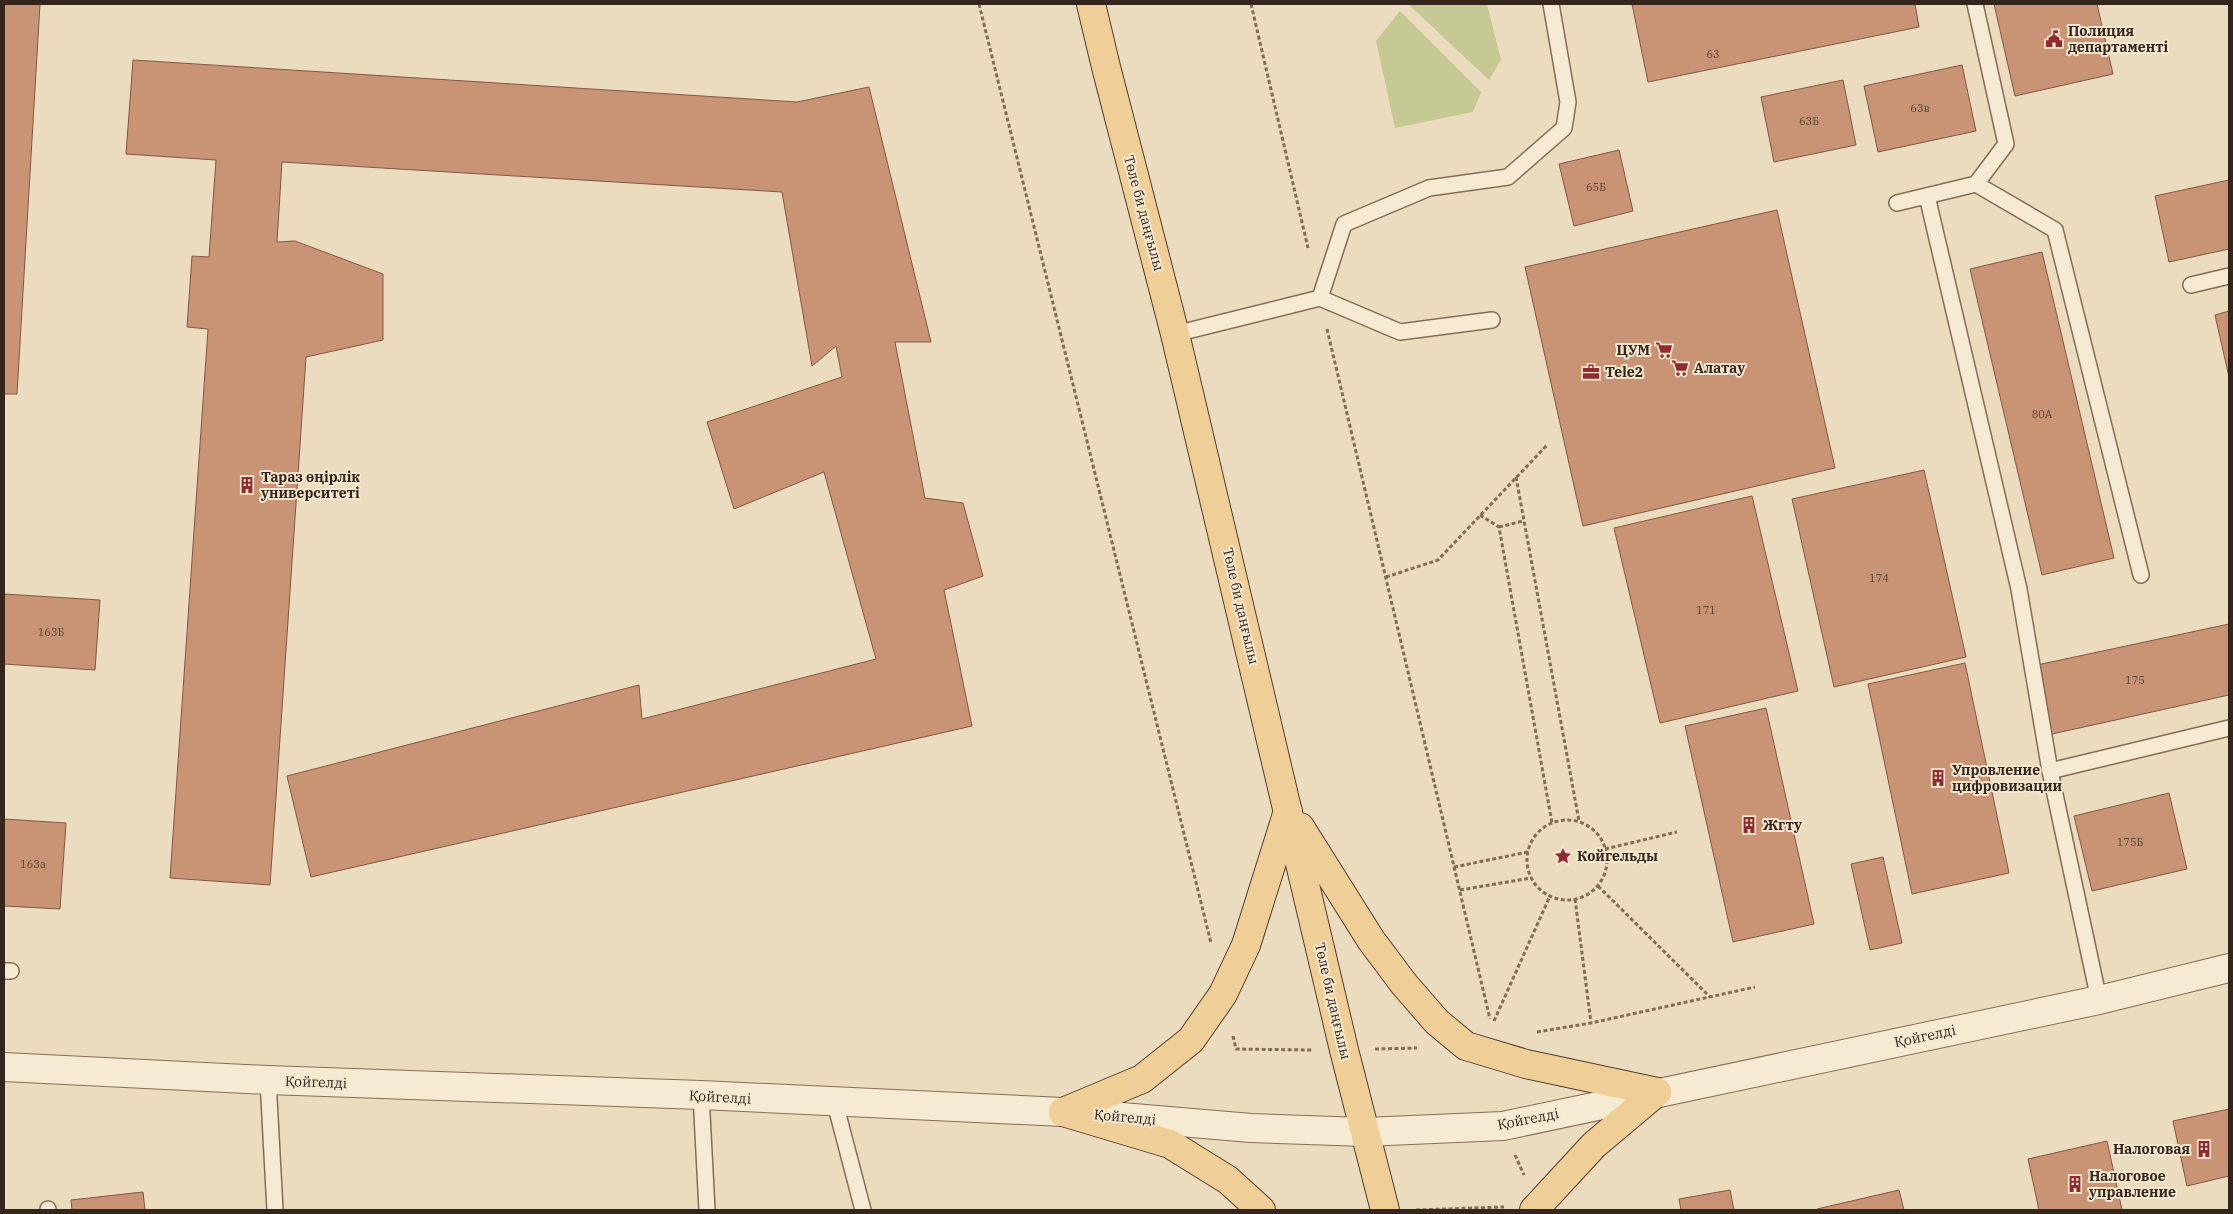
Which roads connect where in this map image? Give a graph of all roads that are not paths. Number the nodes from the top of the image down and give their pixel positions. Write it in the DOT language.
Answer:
graph roads {
  1 [pos="1091,4"];
  2 [pos="1551,4"];
  3 [pos="1975,4"];
  4 [pos="1976,184"];
  5 [pos="1928,196"];
  6 [pos="1896,203"];
  7 [pos="2229,276"];
  8 [pos="2191,284"];
  9 [pos="1320,298"];
  10 [pos="1492,320"];
  11 [pos="1175,334"];
  12 [pos="2141,575"];
  13 [pos="2229,728"];
  14 [pos="2050,771"];
  15 [pos="1289,809"];
  16 [pos="2229,968"];
  17 [pos="2099,1000"];
  18 [pos="4,1067"];
  19 [pos="268,1080"];
  20 [pos="1657,1092"];
  21 [pos="700,1096"];
  22 [pos="835,1103"];
  23 [pos="1063,1112"];
  24 [pos="1365,1132"];
  25 [pos="1536,1208"];
  26 [pos="275,1210"];
  27 [pos="707,1210"];
  28 [pos="863,1210"];
  29 [pos="1261,1210"];
  30 [pos="1385,1210"];
  1 -- 11 [label="main road, Төле би даңғылы"];
  2 -- 9 [label="lane"];
  3 -- 4 [label="lane"];
  4 -- 5 [label="lane"];
  4 -- 12 [label="lane"];
  5 -- 6 [label="lane"];
  5 -- 14 [label="lane"];
  7 -- 8 [label="lane"];
  9 -- 10 [label="lane"];
  9 -- 11 [label="lane"];
  11 -- 15 [label="main road, Төле би даңғылы"];
  13 -- 14 [label="lane"];
  14 -- 17 [label="lane"];
  15 -- 20 [label="main road"];
  15 -- 23 [label="main road"];
  15 -- 24 [label="main road, Төле би даңғылы"];
  16 -- 17 [label="street, Қойгелді"];
  17 -- 20 [label="street, Қойгелді"];
  18 -- 19 [label="street, Қойгелді"];
  19 -- 21 [label="street, Қойгелді"];
  19 -- 26 [label="lane"];
  20 -- 24 [label="street, Қойгелді"];
  20 -- 25 [label="main road"];
  21 -- 22 [label="street, Қойгелді"];
  21 -- 27 [label="lane"];
  22 -- 23 [label="street, Қойгелді"];
  22 -- 28 [label="lane"];
  23 -- 24 [label="street, Қойгелді"];
  23 -- 29 [label="main road"];
  24 -- 30 [label="main road, Төле би даңғылы"];
}
